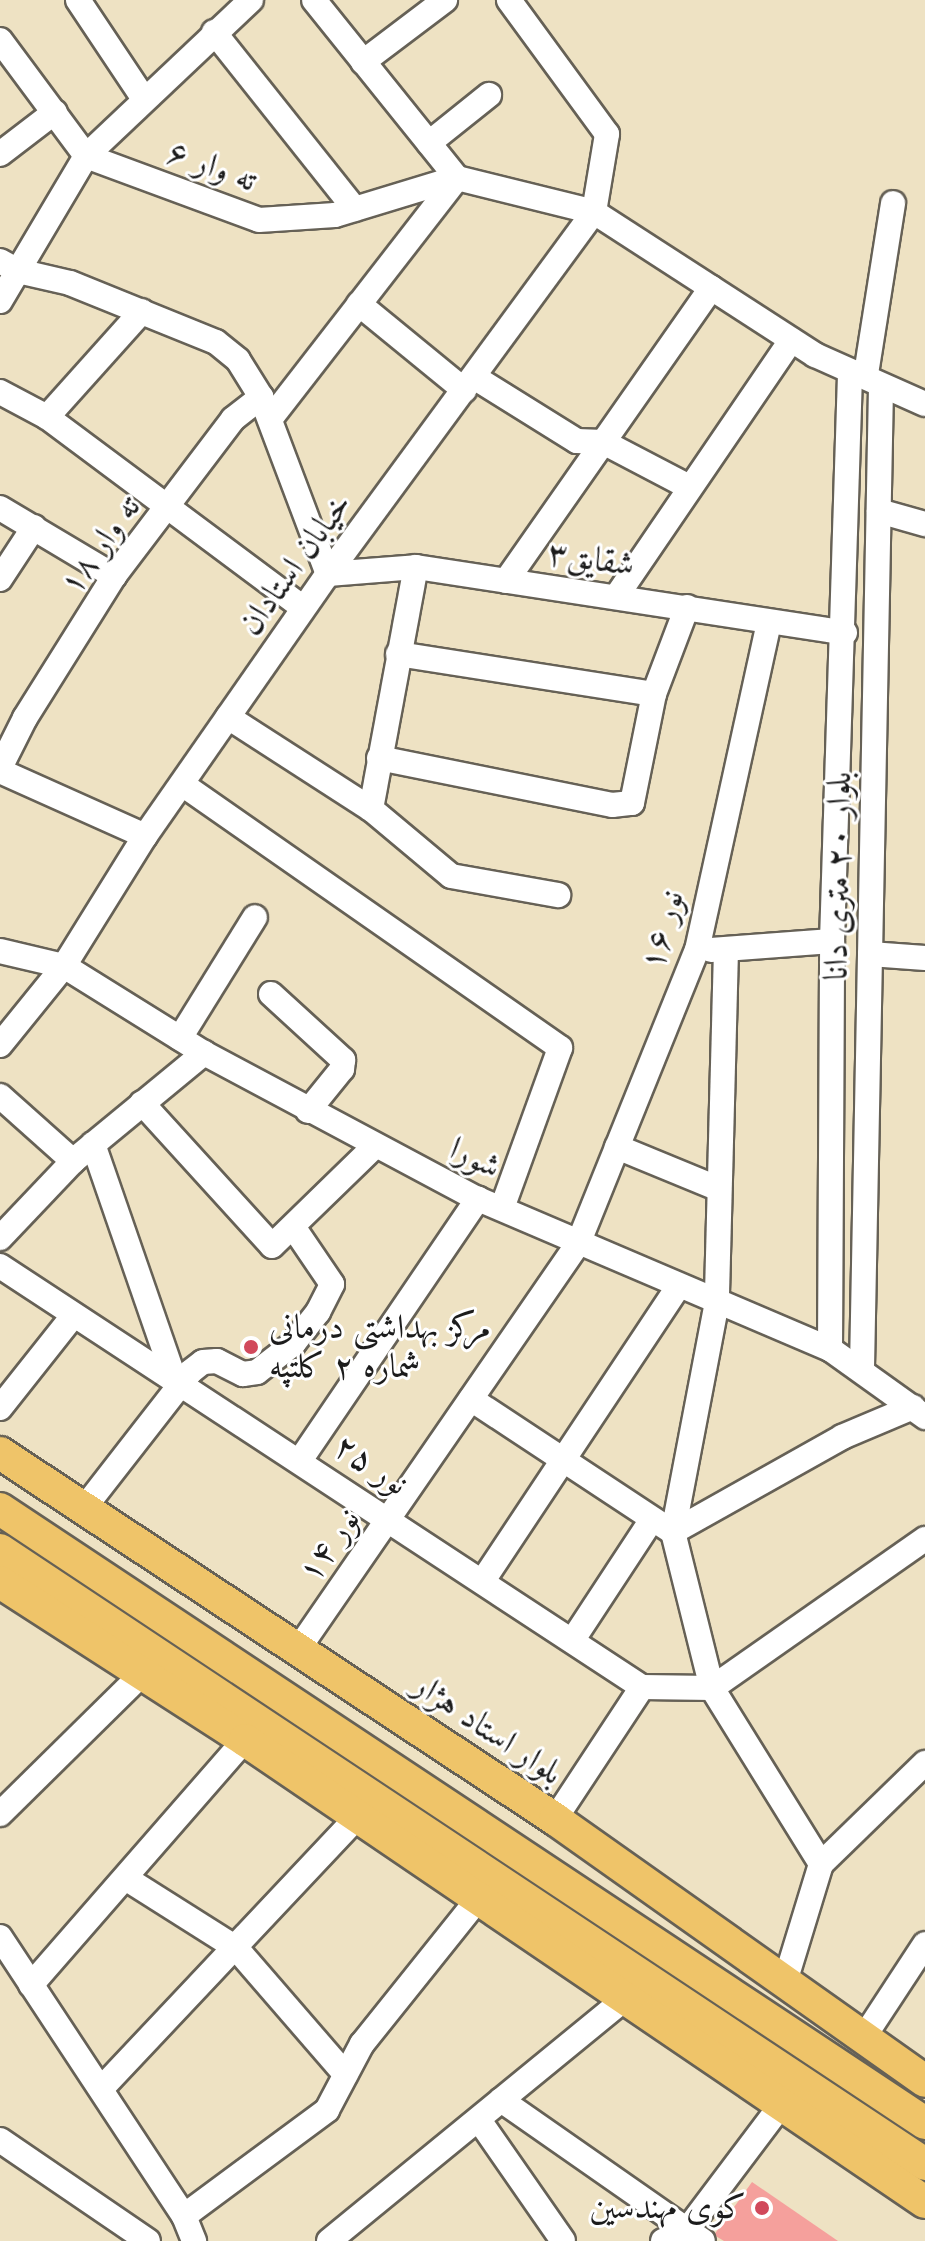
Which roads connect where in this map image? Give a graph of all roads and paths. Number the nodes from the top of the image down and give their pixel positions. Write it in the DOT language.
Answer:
graph roads {
  1 [pos="78,0"];
  2 [pos="251,0"];
  3 [pos="314,0"];
  4 [pos="445,0"];
  5 [pos="509,0"];
  6 [pos="214,32"];
  7 [pos="0,40"];
  8 [pos="363,62"];
  9 [pos="489,95"];
  10 [pos="144,99"];
  11 [pos="55,112"];
  12 [pos="429,143"];
  13 [pos="0,154"];
  14 [pos="86,156"];
  15 [pos="457,178"];
  16 [pos="893,203"];
  17 [pos="355,209"];
  18 [pos="594,212"];
  19 [pos="9,266"];
  20 [pos="711,288"];
  21 [pos="0,301"];
  22 [pos="359,304"];
  23 [pos="142,311"];
  24 [pos="791,340"];
  25 [pos="865,378"];
  26 [pos="469,384"];
  27 [pos="0,392"];
  28 [pos="925,404"];
  29 [pos="266,407"];
  30 [pos="47,417"];
  31 [pos="603,442"];
  32 [pos="689,487"];
  33 [pos="0,508"];
  34 [pos="168,509"];
  35 [pos="879,511"];
  36 [pos="925,524"];
  37 [pos="34,527"];
  38 [pos="416,567"];
  39 [pos="328,574"];
  40 [pos="114,576"];
  41 [pos="0,579"];
  42 [pos="506,581"];
  43 [pos="616,597"];
  44 [pos="687,607"];
  45 [pos="303,608"];
  46 [pos="769,622"];
  47 [pos="845,633"];
  48 [pos="398,654"];
  49 [pos="654,694"];
  50 [pos="228,717"];
  51 [pos="379,758"];
  52 [pos="0,770"];
  53 [pos="182,784"];
  54 [pos="371,809"];
  55 [pos="145,836"];
  56 [pos="558,895"];
  57 [pos="255,917"];
  58 [pos="832,941"];
  59 [pos="697,950"];
  60 [pos="726,950"];
  61 [pos="0,951"];
  62 [pos="870,954"];
  63 [pos="925,958"];
  64 [pos="64,966"];
  65 [pos="271,994"];
  66 [pos="180,1038"];
  67 [pos="0,1045"];
  68 [pos="204,1053"];
  69 [pos="0,1096"];
  70 [pos="142,1103"];
  71 [pos="308,1111"];
  72 [pos="93,1144"];
  73 [pos="375,1146"];
  74 [pos="617,1147"];
  75 [pos="73,1161"];
  76 [pos="717,1188"];
  77 [pos="478,1199"];
  78 [pos="502,1208"];
  79 [pos="294,1228"];
  80 [pos="0,1238"];
  81 [pos="578,1244"];
  82 [pos="0,1266"];
  83 [pos="678,1287"];
  84 [pos="717,1302"];
  85 [pos="72,1317"];
  86 [pos="830,1349"];
  87 [pos="862,1368"];
  88 [pos="177,1386"];
  89 [pos="471,1399"];
  90 [pos="0,1408"];
  91 [pos="919,1412"];
  92 [pos="0,1453"];
  93 [pos="301,1459"];
  94 [pos="563,1464"];
  95 [pos="85,1507"];
  96 [pos="0,1509"];
  97 [pos="388,1519"];
  98 [pos="651,1521"];
  99 [pos="673,1532"];
  100 [pos="925,1539"];
  101 [pos="0,1550"];
  102 [pos="484,1579"];
  103 [pos="0,1582"];
  104 [pos="574,1638"];
  105 [pos="299,1648"];
  106 [pos="142,1674"];
  107 [pos="642,1687"];
  108 [pos="712,1688"];
  109 [pos="245,1740"];
  110 [pos="925,1763"];
  111 [pos="0,1814"];
  112 [pos="357,1817"];
  113 [pos="555,1819"];
  114 [pos="426,1864"];
  115 [pos="821,1864"];
  116 [pos="127,1879"];
  117 [pos="479,1898"];
  118 [pos="532,1901"];
  119 [pos="0,1937"];
  120 [pos="925,1944"];
  121 [pos="236,1948"];
  122 [pos="785,1982"];
  123 [pos="31,1985"];
  124 [pos="623,2000"];
  125 [pos="864,2037"];
  126 [pos="345,2074"];
  127 [pos="925,2081"];
  128 [pos="101,2089"];
  129 [pos="501,2100"];
  130 [pos="782,2104"];
  131 [pos="923,2117"];
  132 [pos="479,2120"];
  133 [pos="0,2140"];
  134 [pos="925,2164"];
  135 [pos="925,2202"];
  136 [pos="184,2216"];
  137 [pos="358,2232"];
  138 [pos="695,2236"];
  139 [pos="148,2241"];
  140 [pos="194,2241"];
  141 [pos="329,2241"];
  142 [pos="563,2241"];
  143 [pos="663,2241"];
  1 -- 10 [label="street"];
  2 -- 6 [label="street"];
  3 -- 8 [label="street"];
  4 -- 8 [label="street"];
  5 -- 18 [label="street"];
  6 -- 10 [label="street"];
  6 -- 17 [label="street"];
  7 -- 11 [label="street"];
  8 -- 12 [label="street"];
  9 -- 12 [label="street"];
  10 -- 14 [label="street"];
  11 -- 13 [label="street"];
  11 -- 14 [label="street"];
  12 -- 15 [label="street"];
  14 -- 17 [label="street, ته وار ۶"];
  14 -- 19 [label="street"];
  15 -- 17 [label="street, ته وار ۶"];
  15 -- 18 [label="street"];
  15 -- 22 [label="street, ته وار ۱۸"];
  16 -- 25 [label="street"];
  18 -- 20 [label="street"];
  18 -- 26 [label="street, خیابان استادان"];
  19 -- 21 [label="street"];
  19 -- 23 [label="street"];
  20 -- 24 [label="street"];
  20 -- 31 [label="street"];
  22 -- 26 [label="street"];
  22 -- 29 [label="street, ته وار ۱۸"];
  23 -- 29 [label="street"];
  23 -- 30 [label="street"];
  24 -- 25 [label="street"];
  24 -- 32 [label="street"];
  25 -- 28 [label="street"];
  25 -- 35 [label="street, بلوار ۲۰ متری دانا"];
  25 -- 47 [label="street, بلوار ۲۰ متری دانا"];
  26 -- 31 [label="street"];
  26 -- 39 [label="street, خیابان استادان"];
  27 -- 30 [label="street"];
  29 -- 34 [label="street, ته وار ۱۸"];
  29 -- 39 [label="street"];
  30 -- 34 [label="street"];
  31 -- 32 [label="street"];
  31 -- 42 [label="street"];
  32 -- 43 [label="street"];
  33 -- 37 [label="street"];
  34 -- 40 [label="street, ته وار ۱۸"];
  34 -- 45 [label="street"];
  35 -- 36 [label="street"];
  35 -- 62 [label="street, بلوار ۲۰ متری دانا"];
  37 -- 40 [label="street"];
  37 -- 41 [label="street"];
  38 -- 39 [label="street, شقایق۳"];
  38 -- 42 [label="street, شقایق۳"];
  38 -- 48 [label="street"];
  39 -- 45 [label="street, خیابان استادان"];
  40 -- 52 [label="street, ته وار ۱۸"];
  42 -- 43 [label="street, شقایق۳"];
  43 -- 44 [label="street, شقایق۳"];
  44 -- 46 [label="street, شقایق۳"];
  44 -- 49 [label="street"];
  45 -- 50 [label="street, خیابان استادان"];
  46 -- 47 [label="street, شقایق۳"];
  46 -- 59 [label="street, نور ۱۶"];
  47 -- 58 [label="street, بلوار ۲۰ متری دانا"];
  48 -- 49 [label="street"];
  48 -- 51 [label="street"];
  49 -- 51 [label="street"];
  50 -- 53 [label="street, خیابان استادان"];
  50 -- 54 [label="street"];
  51 -- 54 [label="street"];
  52 -- 55 [label="street"];
  53 -- 55 [label="street, خیابان استادان"];
  53 -- 78 [label="street"];
  54 -- 56 [label="street"];
  55 -- 64 [label="street, خیابان استادان"];
  57 -- 66 [label="street"];
  58 -- 60 [label="street"];
  58 -- 86 [label="street, بلوار ۲۰ متری دانا"];
  59 -- 60 [label="street"];
  59 -- 74 [label="street, نور ۱۶"];
  60 -- 76 [label="street"];
  61 -- 64 [label="street, شورا"];
  62 -- 63 [label="street"];
  62 -- 87 [label="street, بلوار ۲۰ متری دانا"];
  64 -- 66 [label="street, شورا"];
  64 -- 67 [label="street, خیابان استادان"];
  65 -- 71 [label="street"];
  66 -- 68 [label="street, شورا"];
  68 -- 70 [label="street"];
  68 -- 71 [label="street, شورا"];
  69 -- 75 [label="street"];
  70 -- 72 [label="street"];
  70 -- 79 [label="street"];
  71 -- 73 [label="street, شورا"];
  72 -- 75 [label="street"];
  72 -- 88 [label="street"];
  73 -- 77 [label="street, شورا"];
  73 -- 79 [label="street"];
  74 -- 76 [label="street"];
  74 -- 81 [label="street, نور ۱۶"];
  75 -- 80 [label="street"];
  76 -- 84 [label="street"];
  77 -- 78 [label="street, شورا"];
  77 -- 93 [label="street"];
  78 -- 81 [label="street, شورا"];
  79 -- 88 [label="street"];
  81 -- 83 [label="street, شورا"];
  81 -- 89 [label="street, نور ۱۴"];
  82 -- 85 [label="street, نور ۲۵"];
  83 -- 84 [label="street, شورا"];
  83 -- 94 [label="street"];
  84 -- 86 [label="street, شورا"];
  84 -- 99 [label="street"];
  85 -- 88 [label="street, نور ۲۵"];
  85 -- 90 [label="street"];
  86 -- 87 [label="street, شورا"];
  87 -- 91 [label="street, شورا"];
  88 -- 93 [label="street, نور ۲۵"];
  88 -- 95 [label="street"];
  89 -- 94 [label="street"];
  89 -- 97 [label="street, نور ۱۴"];
  91 -- 99 [label="street"];
  92 -- 95 [label="main road, بلوار استاد هژار"];
  93 -- 97 [label="street, نور ۲۵"];
  94 -- 98 [label="street"];
  94 -- 102 [label="street"];
  95 -- 105 [label="main road, بلوار استاد هژار"];
  96 -- 131 [label="main road"];
  97 -- 102 [label="street, نور ۲۵"];
  97 -- 105 [label="street, نور ۱۴"];
  98 -- 99 [label="street"];
  98 -- 104 [label="street"];
  99 -- 108 [label="street"];
  100 -- 108 [label="street"];
  101 -- 118 [label="main road"];
  102 -- 104 [label="street, نور ۲۵"];
  103 -- 106 [label="main road"];
  104 -- 107 [label="street, نور ۲۵"];
  105 -- 113 [label="main road, بلوار استاد هژار"];
  106 -- 109 [label="main road"];
  106 -- 111 [label="street"];
  107 -- 108 [label="street"];
  107 -- 113 [label="street"];
  108 -- 115 [label="street"];
  109 -- 112 [label="main road"];
  109 -- 116 [label="street"];
  110 -- 115 [label="street"];
  112 -- 114 [label="main road"];
  112 -- 121 [label="street"];
  113 -- 122 [label="main road, بلوار استاد هژار"];
  114 -- 117 [label="main road"];
  114 -- 118 [label="main road"];
  115 -- 122 [label="street"];
  116 -- 121 [label="street"];
  116 -- 123 [label="street"];
  117 -- 124 [label="main road"];
  117 -- 126 [label="street"];
  118 -- 134 [label="main road"];
  119 -- 123 [label="street"];
  120 -- 125 [label="street"];
  121 -- 126 [label="street"];
  121 -- 128 [label="street"];
  122 -- 125 [label="main road, بلوار استاد هژار"];
  123 -- 128 [label="street"];
  124 -- 129 [label="street"];
  124 -- 130 [label="main road"];
  125 -- 127 [label="main road, بلوار استاد هژار"];
  126 -- 136 [label="street"];
  128 -- 136 [label="street"];
  129 -- 132 [label="street"];
  129 -- 138 [label="street"];
  130 -- 135 [label="main road"];
  130 -- 138 [label="street"];
  132 -- 137 [label="street"];
  132 -- 142 [label="street"];
  133 -- 139 [label="street"];
  136 -- 140 [label="street"];
  137 -- 141 [label="street"];
  138 -- 143 [label="street"];
}
